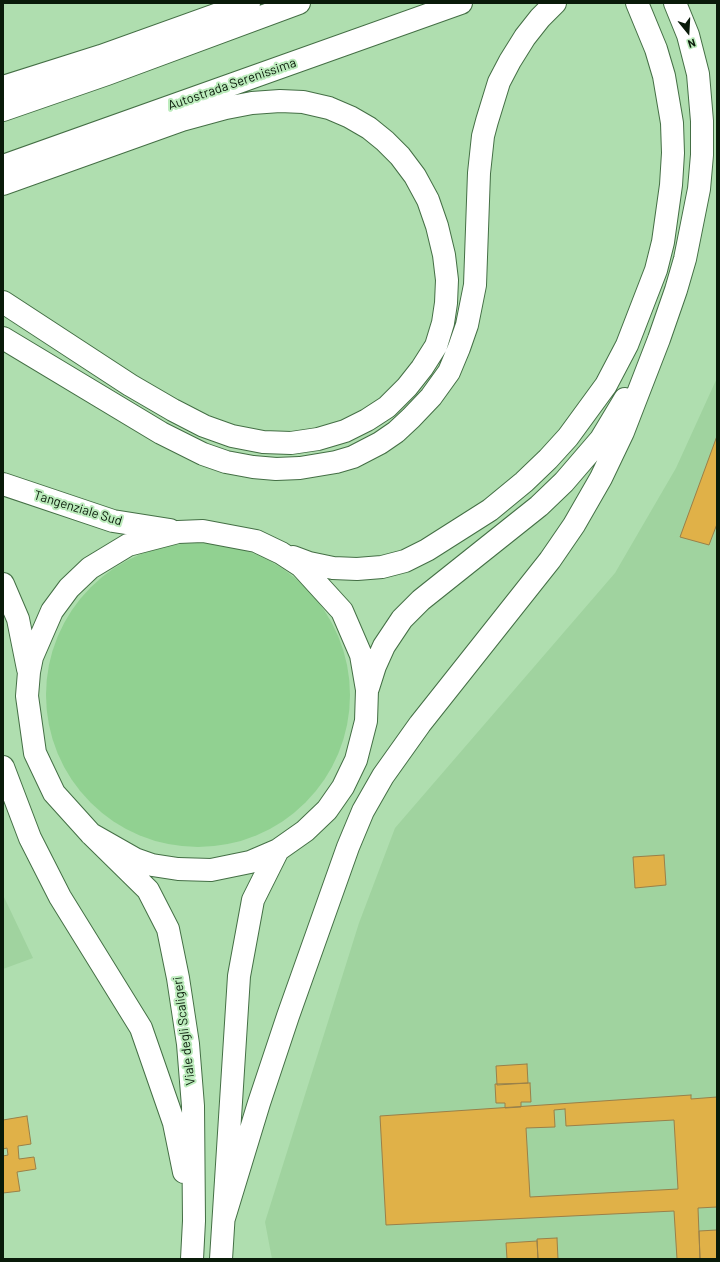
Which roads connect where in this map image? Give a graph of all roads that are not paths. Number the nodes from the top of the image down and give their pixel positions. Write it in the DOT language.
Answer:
graph roads {
  1 [pos="250,3"];
  2 [pos="299,3"];
  3 [pos="460,3"];
  4 [pos="555,3"];
  5 [pos="638,3"];
  6 [pos="675,3"];
  7 [pos="3,87"];
  8 [pos="3,110"];
  9 [pos="3,166"];
  10 [pos="3,184"];
  11 [pos="3,302"];
  12 [pos="3,338"];
  13 [pos="659,339"];
  14 [pos="3,484"];
  15 [pos="178,532"];
  16 [pos="282,553"];
  17 [pos="3,584"];
  18 [pos="29,672"];
  19 [pos="367,690"];
  20 [pos="3,767"];
  21 [pos="91,834"];
  22 [pos="278,850"];
  23 [pos="224,1218"];
  24 [pos="194,1221"];
  25 [pos="192,1259"];
  26 [pos="221,1259"];
  1 -- 7 [label="highway"];
  2 -- 8 [label="highway"];
  3 -- 9 [label="highway, Autostrada Serenissima"];
  4 -- 12 [label="highway"];
  5 -- 16 [label="highway"];
  6 -- 13 [label="highway"];
  10 -- 11 [label="highway"];
  13 -- 19 [label="highway"];
  13 -- 23 [label="highway"];
  14 -- 15 [label="highway, Tangenziale Sud"];
  15 -- 16 [label="highway, Viale degli Scaligeri"];
  15 -- 18 [label="highway, Viale degli Scaligeri"];
  16 -- 19 [label="highway, Viale degli Scaligeri"];
  17 -- 18 [label="highway"];
  18 -- 21 [label="highway, Viale degli Scaligeri"];
  19 -- 22 [label="highway, Viale degli Scaligeri"];
  20 -- 24 [label="highway"];
  21 -- 22 [label="highway, Viale degli Scaligeri"];
  21 -- 24 [label="highway, Viale degli Scaligeri"];
  22 -- 23 [label="highway, Viale degli Scaligeri"];
  23 -- 26 [label="highway, Viale degli Scaligeri"];
  24 -- 25 [label="highway, Viale degli Scaligeri"];
}
